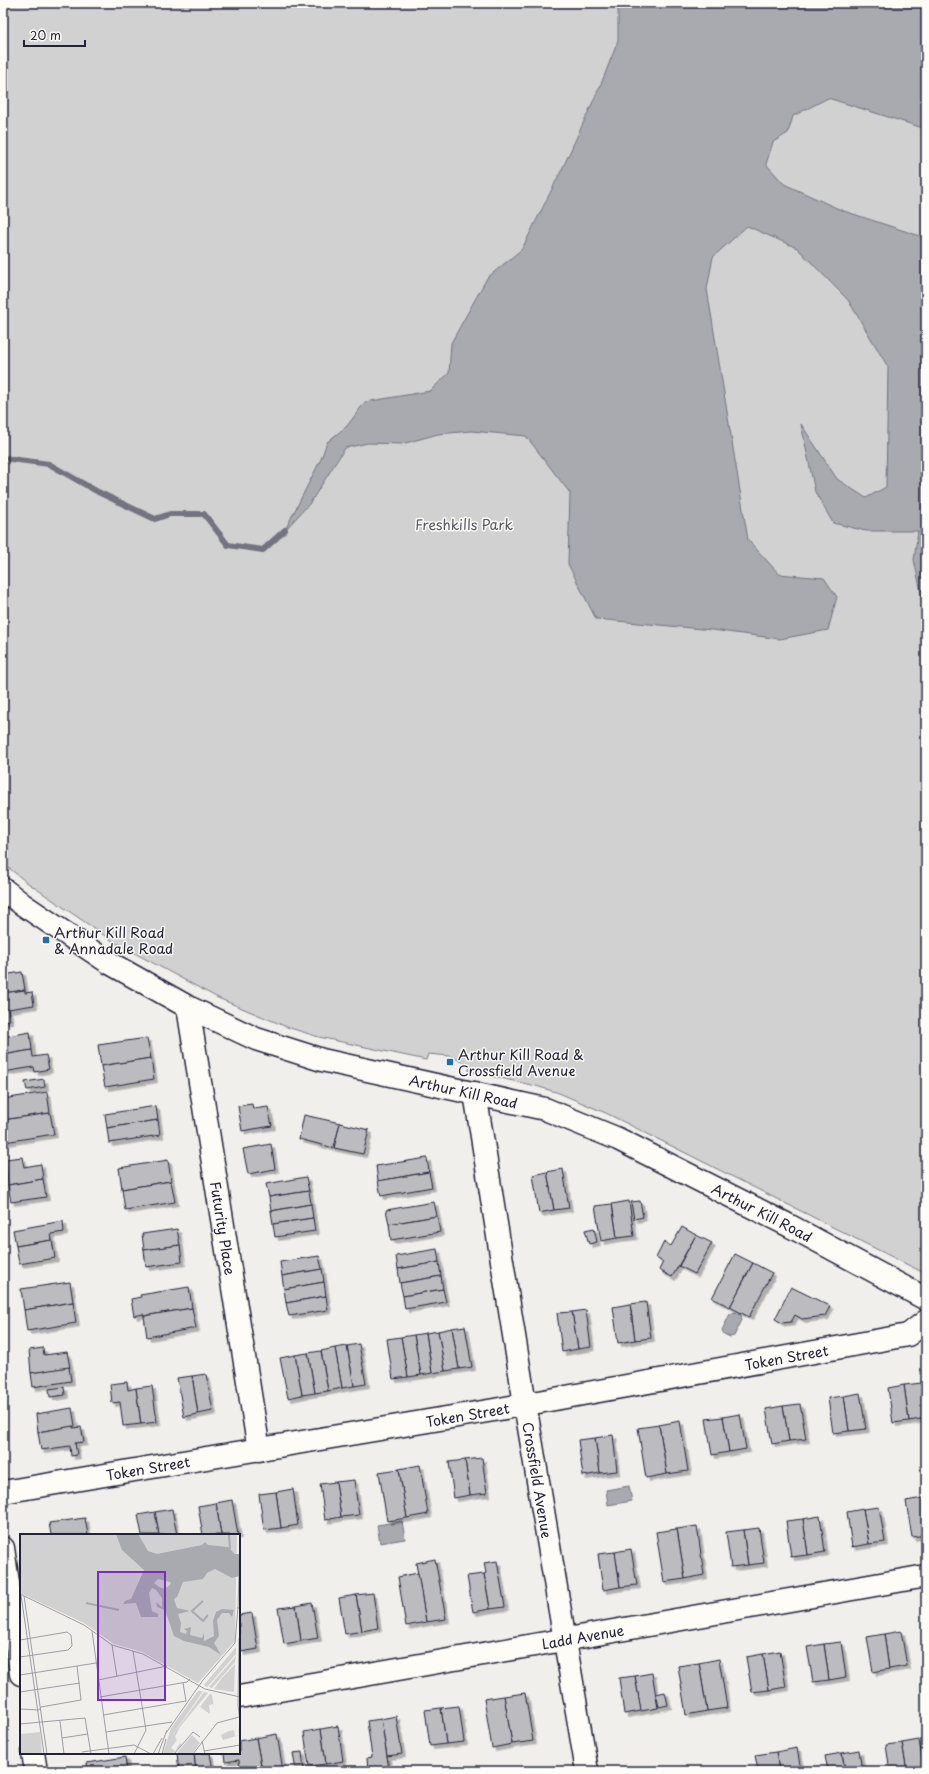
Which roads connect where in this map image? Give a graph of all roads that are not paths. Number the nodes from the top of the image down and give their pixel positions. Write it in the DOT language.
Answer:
graph roads {
  1 [pos="3,888"];
  2 [pos="188,1008"];
  3 [pos="475,1093"];
  4 [pos="926,1299"];
  5 [pos="926,1321"];
  6 [pos="525,1404"];
  7 [pos="260,1450"];
  8 [pos="3,1492"];
  9 [pos="3,1548"];
  10 [pos="926,1576"];
  11 [pos="564,1640"];
  12 [pos="20,1667"];
  13 [pos="240,1697"];
  14 [pos="33,1754"];
  15 [pos="36,1771"];
  16 [pos="587,1771"];
  1 -- 2 [label="street, Arthur Kill Road"];
  2 -- 3 [label="street, Arthur Kill Road"];
  2 -- 7 [label="street, Futurity Place"];
  3 -- 4 [label="street, Arthur Kill Road"];
  3 -- 6 [label="street, Crossfield Avenue"];
  5 -- 6 [label="street, Token Street"];
  6 -- 7 [label="street, Token Street"];
  6 -- 11 [label="street, Crossfield Avenue"];
  7 -- 8 [label="street, Token Street"];
  9 -- 12 [label="street"];
  10 -- 11 [label="street, Ladd Avenue"];
  11 -- 13 [label="street, Ladd Avenue"];
  11 -- 16 [label="street, Crossfield Avenue"];
  14 -- 15 [label="street"];
}
